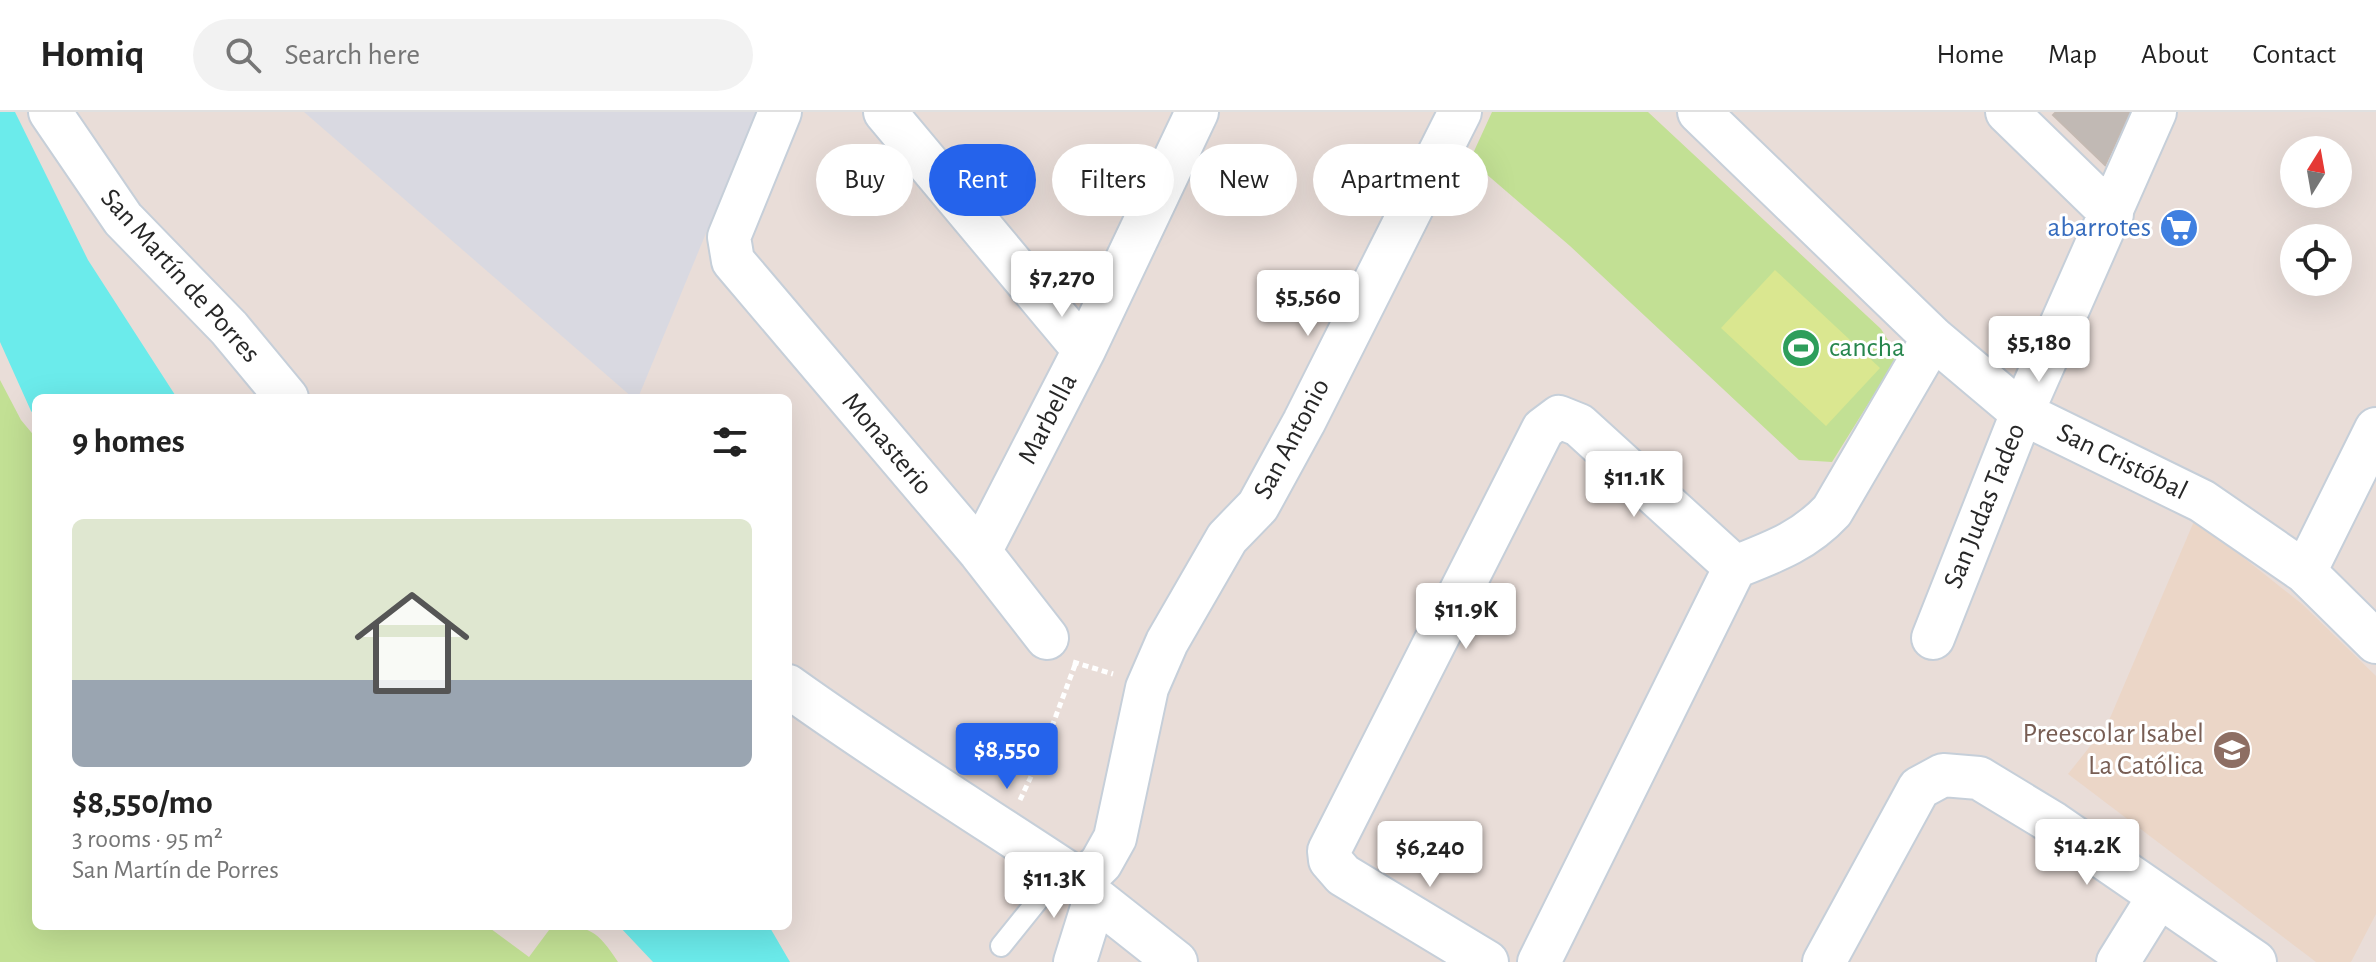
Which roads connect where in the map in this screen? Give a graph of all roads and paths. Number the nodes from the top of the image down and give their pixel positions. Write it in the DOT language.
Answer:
graph roads {
  1 [pos="50,112"];
  2 [pos="780,112"];
  3 [pos="885,112"];
  4 [pos="1460,112"];
  5 [pos="1699,112"];
  6 [pos="2007,112"];
  7 [pos="2155,112"];
  8 [pos="1181,121"];
  9 [pos="2112,214"];
  10 [pos="1933,338"];
  11 [pos="1084,350"];
  12 [pos="284,394"];
  13 [pos="2022,413"];
  14 [pos="2376,429"];
  15 [pos="980,552"];
  16 [pos="1735,567"];
  17 [pos="2305,572"];
  18 [pos="1933,638"];
  19 [pos="2376,642"];
  20 [pos="1061,651"];
  21 [pos="1147,688"];
  22 [pos="792,689"];
  23 [pos="1003,827"];
  24 [pos="1080,883"];
  25 [pos="2159,896"];
  26 [pos="1001,946"];
  27 [pos="1075,962"];
  28 [pos="1176,962"];
  29 [pos="1487,962"];
  30 [pos="1539,962"];
  31 [pos="1824,962"];
  32 [pos="2118,962"];
  33 [pos="2255,962"];
  1 -- 12 [label="street, San Martín de Porres"];
  2 -- 15 [label="street, Monasterio"];
  3 -- 11 [label="street"];
  4 -- 21 [label="street, San Antonio"];
  5 -- 10 [label="street, San Cristóbal"];
  6 -- 9 [label="street"];
  7 -- 9 [label="street, San Judas Tadeo"];
  8 -- 11 [label="street, Marbella"];
  9 -- 13 [label="street, San Judas Tadeo"];
  10 -- 13 [label="street, San Cristóbal"];
  10 -- 16 [label="street"];
  11 -- 15 [label="street, Marbella"];
  13 -- 17 [label="street, San Cristóbal"];
  13 -- 18 [label="street, San Judas Tadeo"];
  14 -- 17 [label="street"];
  15 -- 20 [label="street, Monasterio"];
  16 -- 29 [label="street"];
  16 -- 30 [label="street"];
  17 -- 19 [label="street, San Cristóbal"];
  20 -- 21 [label="path"];
  20 -- 23 [label="path"];
  21 -- 24 [label="street, San Antonio"];
  22 -- 23 [label="street"];
  23 -- 24 [label="street"];
  24 -- 26 [label="lane"];
  24 -- 27 [label="street"];
  24 -- 28 [label="street"];
  25 -- 31 [label="street"];
  25 -- 32 [label="street"];
  25 -- 33 [label="street"];
}
